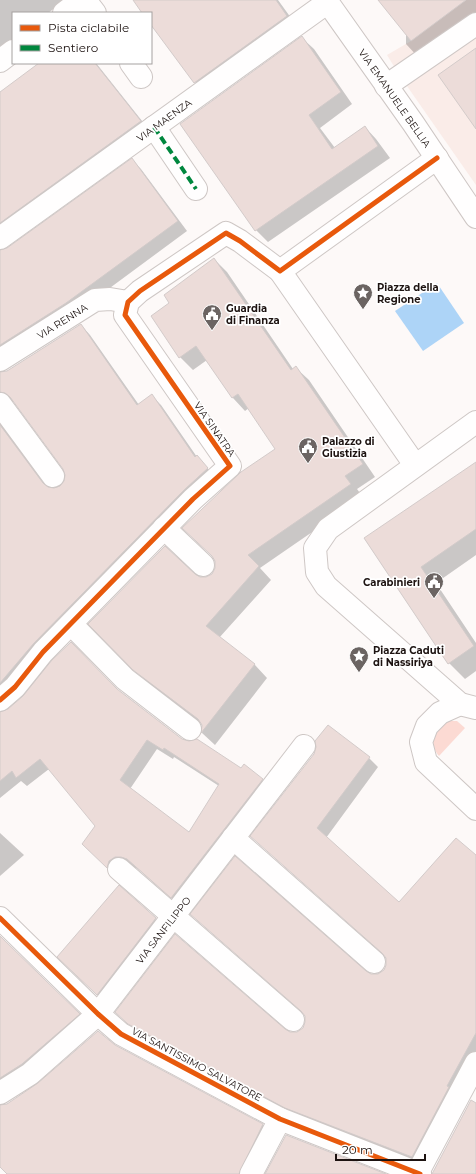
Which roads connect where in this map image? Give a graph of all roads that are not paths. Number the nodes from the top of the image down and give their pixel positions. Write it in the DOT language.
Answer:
graph roads {
  1 [pos="81,0"];
  2 [pos="85,0"];
  3 [pos="327,1"];
  4 [pos="65,12"];
  5 [pos="94,12"];
  6 [pos="476,24"];
  7 [pos="12,52"];
  8 [pos="0,61"];
  9 [pos="386,86"];
  10 [pos="154,127"];
  11 [pos="437,158"];
  12 [pos="196,189"];
  13 [pos="476,217"];
  14 [pos="0,238"];
  15 [pos="280,271"];
  16 [pos="128,302"];
  17 [pos="0,360"];
  18 [pos="0,404"];
  19 [pos="476,422"];
  20 [pos="415,466"];
  21 [pos="53,476"];
  22 [pos="164,528"];
  23 [pos="203,565"];
  24 [pos="71,624"];
  25 [pos="0,700"];
  26 [pos="468,706"];
  27 [pos="190,729"];
  28 [pos="304,746"];
  29 [pos="476,809"];
  30 [pos="233,838"];
  31 [pos="119,869"];
  32 [pos="174,916"];
  33 [pos="0,918"];
  34 [pos="374,962"];
  35 [pos="98,1014"];
  36 [pos="293,1020"];
  37 [pos="476,1063"];
  38 [pos="0,1093"];
  39 [pos="280,1119"];
  40 [pos="251,1174"];
  41 [pos="418,1174"];
  1 -- 4 [label="street"];
  2 -- 5 [label="street"];
  3 -- 9 [label="street, VIA EMANUELE BELLIA"];
  3 -- 10 [label="street, VIA MAENZA"];
  6 -- 9 [label="street"];
  7 -- 8 [label="street"];
  9 -- 11 [label="street, VIA EMANUELE BELLIA"];
  10 -- 12 [label="street"];
  10 -- 14 [label="street, VIA MAENZA"];
  11 -- 13 [label="street, VIA EMANUELE BELLIA"];
  11 -- 15 [label="street"];
  15 -- 16 [label="street"];
  15 -- 20 [label="street"];
  16 -- 17 [label="street, VIA RENNA"];
  16 -- 22 [label="street, VIA SINATRA"];
  18 -- 21 [label="street"];
  19 -- 20 [label="street"];
  20 -- 26 [label="street"];
  22 -- 23 [label="street"];
  22 -- 24 [label="street, VIA SINATRA"];
  24 -- 25 [label="street, VIA SINATRA"];
  24 -- 27 [label="street"];
  26 -- 29 [label="street"];
  28 -- 30 [label="street, VIA SANFILIPPO"];
  30 -- 32 [label="street, VIA SANFILIPPO"];
  30 -- 34 [label="street"];
  31 -- 32 [label="street"];
  32 -- 35 [label="street, VIA SANFILIPPO"];
  32 -- 36 [label="street"];
  33 -- 35 [label="street, VIA SANTISSIMO SALVATORE"];
  35 -- 38 [label="street, VIA SANFILIPPO"];
  35 -- 39 [label="street, VIA SANTISSIMO SALVATORE"];
  37 -- 41 [label="street"];
  39 -- 40 [label="street"];
  39 -- 41 [label="street, VIA SANTISSIMO SALVATORE"];
}
